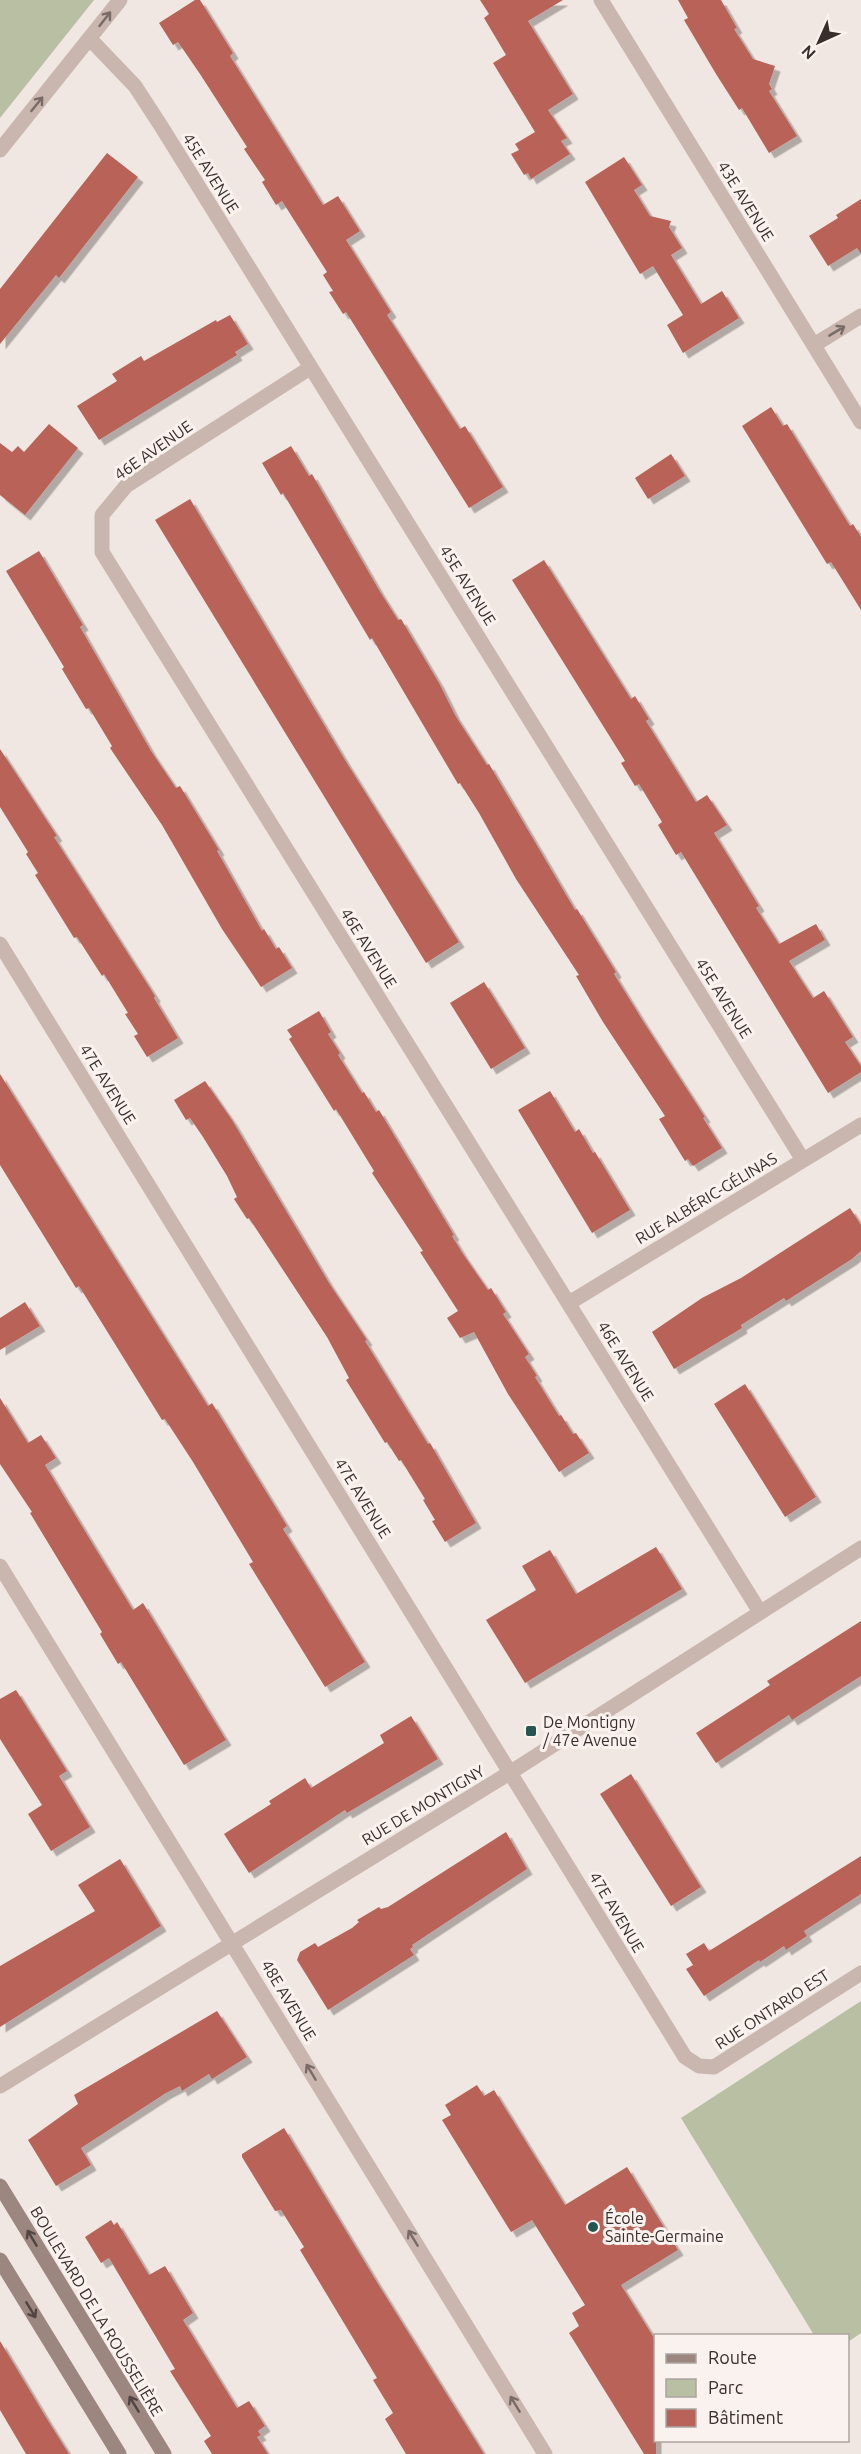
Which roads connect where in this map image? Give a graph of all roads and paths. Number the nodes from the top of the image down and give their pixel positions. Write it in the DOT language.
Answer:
graph roads {
  1 [pos="120,0"];
  2 [pos="601,0"];
  3 [pos="90,39"];
  4 [pos="0,150"];
  5 [pos="861,316"];
  6 [pos="814,345"];
  7 [pos="310,368"];
  8 [pos="861,422"];
  9 [pos="0,944"];
  10 [pos="861,1125"];
  11 [pos="803,1160"];
  12 [pos="569,1303"];
  13 [pos="861,1548"];
  14 [pos="0,1566"];
  15 [pos="760,1612"];
  16 [pos="511,1772"];
  17 [pos="232,1942"];
  18 [pos="861,1973"];
  19 [pos="699,2066"];
  20 [pos="0,2086"];
  21 [pos="0,2186"];
  22 [pos="0,2260"];
  23 [pos="119,2454"];
  24 [pos="164,2454"];
  25 [pos="546,2454"];
  3 -- 1 [label="street, one-way"];
  2 -- 6 [label="street, 43E AVENUE"];
  4 -- 3 [label="street, one-way"];
  3 -- 7 [label="street, 45E AVENUE"];
  6 -- 5 [label="street, one-way"];
  6 -- 8 [label="street, 43E AVENUE"];
  7 -- 11 [label="street, 45E AVENUE"];
  7 -- 12 [label="street, 46E AVENUE"];
  9 -- 16 [label="street, 47E AVENUE"];
  10 -- 11 [label="street, RUE ALBÉRIC-GÉLINAS"];
  11 -- 12 [label="street, RUE ALBÉRIC-GÉLINAS"];
  12 -- 15 [label="street, 46E AVENUE"];
  13 -- 15 [label="street, RUE DE MONTIGNY"];
  14 -- 17 [label="street, 48E AVENUE"];
  15 -- 16 [label="street, RUE DE MONTIGNY"];
  16 -- 17 [label="street, RUE DE MONTIGNY"];
  16 -- 19 [label="street, 47E AVENUE"];
  17 -- 20 [label="street, RUE DE MONTIGNY"];
  25 -- 17 [label="street, 48E AVENUE, one-way"];
  18 -- 19 [label="street, RUE ONTARIO EST"];
  24 -- 21 [label="street, BOULEVARD DE LA ROUSSELIÈRE, one-way"];
  22 -- 23 [label="street, one-way"];
}
